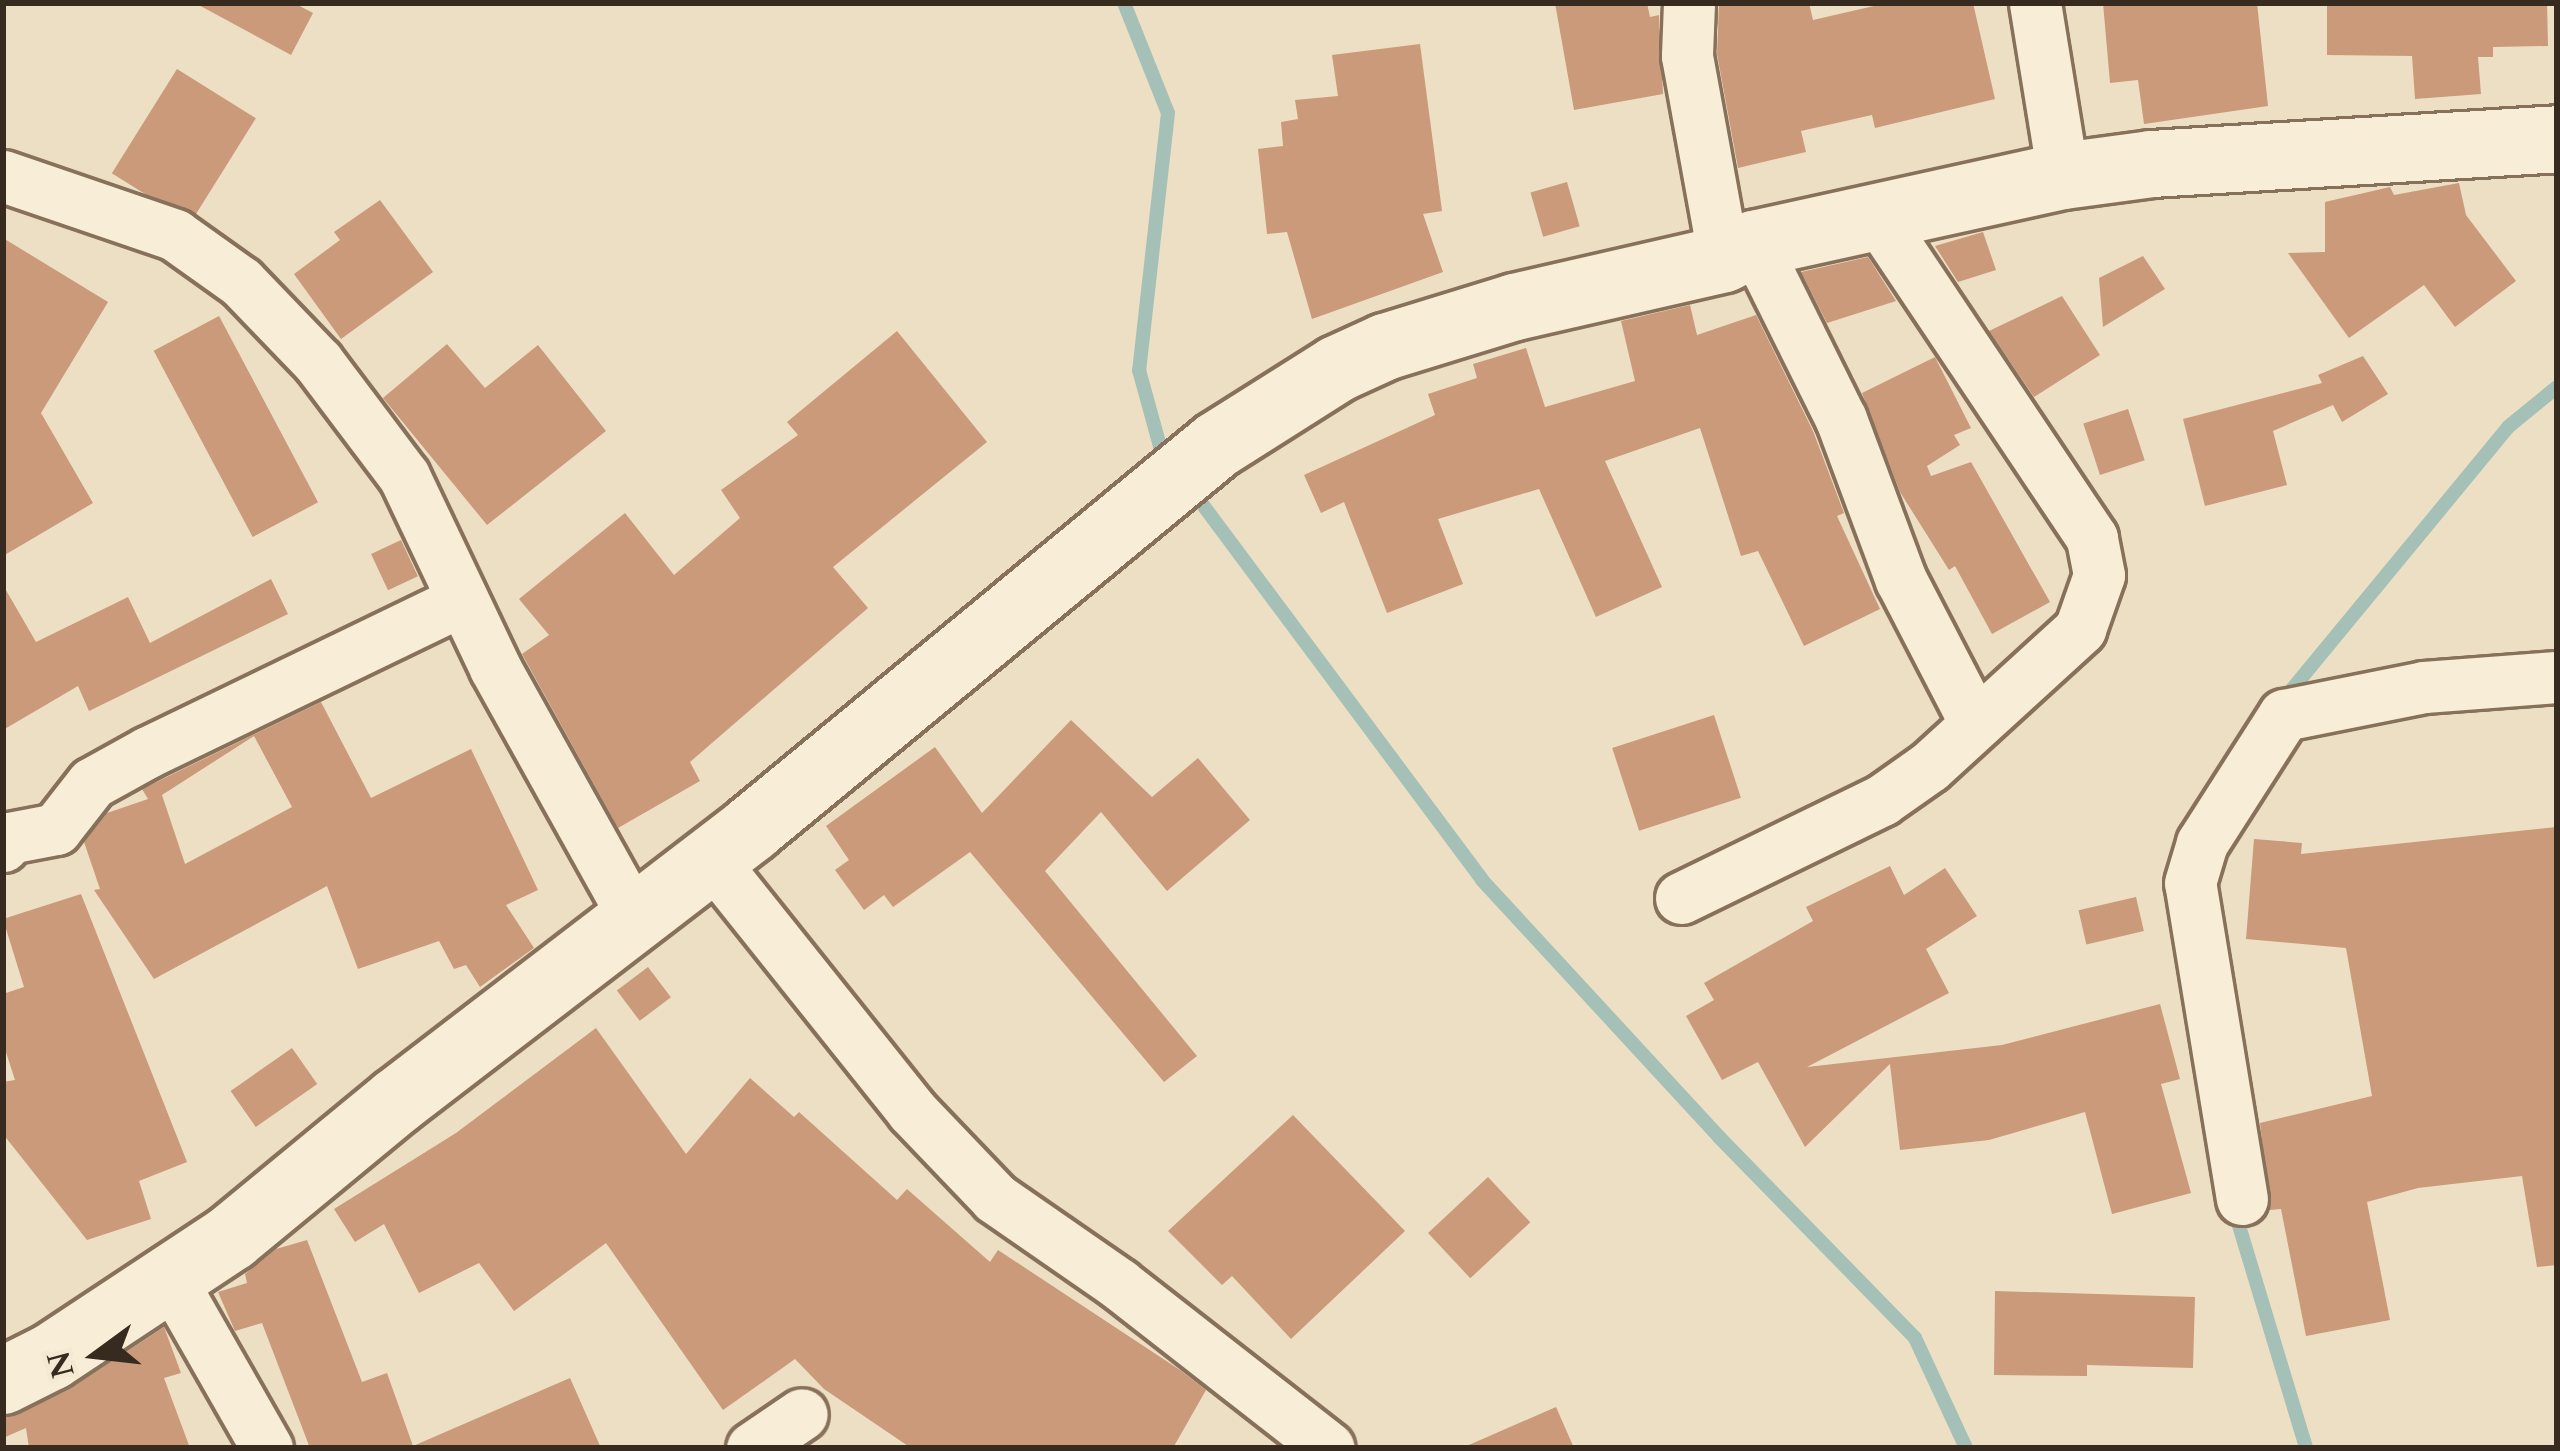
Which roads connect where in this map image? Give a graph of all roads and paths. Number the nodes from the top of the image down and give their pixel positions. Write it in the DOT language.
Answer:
graph roads {
  1 [pos="1689,3"];
  2 [pos="2036,3"];
  3 [pos="2557,139"];
  4 [pos="3,176"];
  5 [pos="2063,176"];
  6 [pos="1877,217"];
  7 [pos="1739,251"];
  8 [pos="460,601"];
  9 [pos="2557,677"];
  10 [pos="1974,721"];
  11 [pos="3,846"];
  12 [pos="711,859"];
  13 [pos="1681,898"];
  14 [pos="636,921"];
  15 [pos="2242,1198"];
  16 [pos="170,1278"];
  17 [pos="3,1381"];
  18 [pos="802,1414"];
  19 [pos="267,1448"];
  20 [pos="752,1448"];
  21 [pos="1329,1448"];
  1 -- 7 [label="street"];
  2 -- 5 [label="street"];
  3 -- 5 [label="street"];
  4 -- 8 [label="street"];
  5 -- 6 [label="street"];
  6 -- 7 [label="street"];
  6 -- 10 [label="street"];
  7 -- 10 [label="street"];
  7 -- 12 [label="street"];
  8 -- 11 [label="street"];
  8 -- 14 [label="street"];
  9 -- 15 [label="street"];
  10 -- 13 [label="street"];
  12 -- 14 [label="street"];
  12 -- 21 [label="street"];
  14 -- 16 [label="street"];
  16 -- 17 [label="street"];
  16 -- 19 [label="street"];
  18 -- 20 [label="street"];
}
